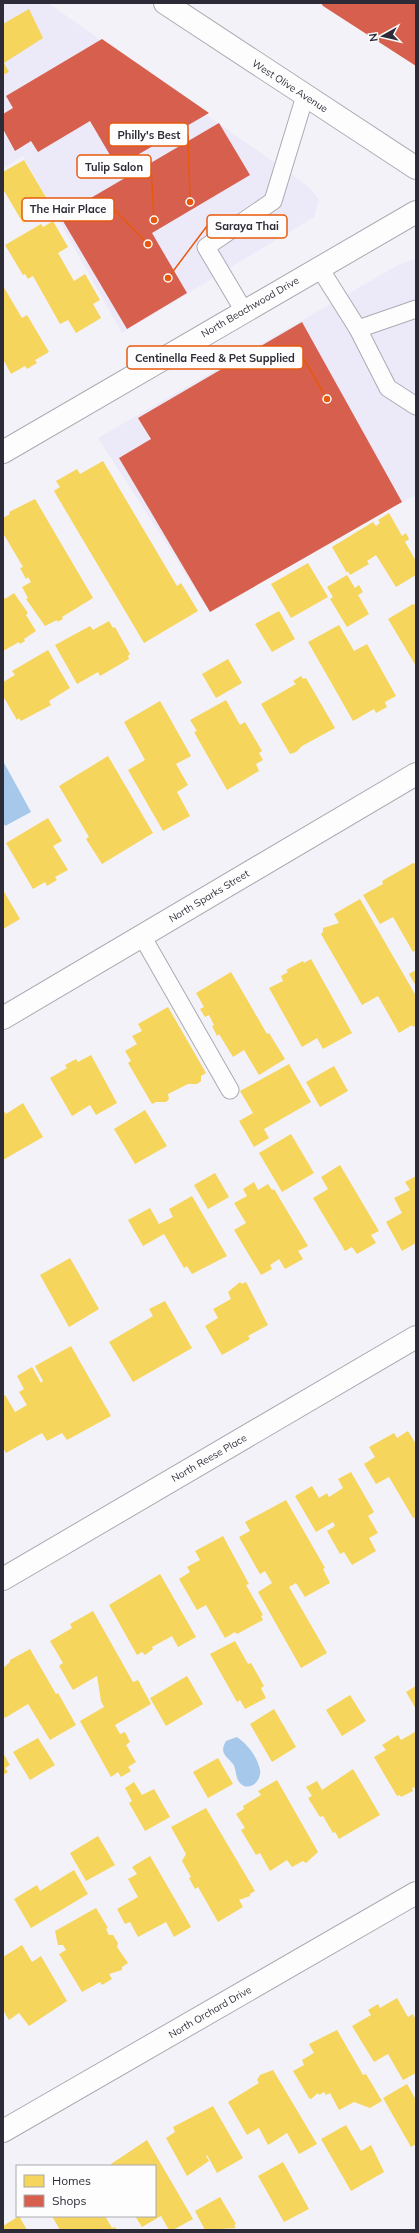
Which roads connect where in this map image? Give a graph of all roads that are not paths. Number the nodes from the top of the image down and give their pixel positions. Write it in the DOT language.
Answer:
graph roads {
  1 [pos="165,3"];
  2 [pos="305,96"];
  3 [pos="416,168"];
  4 [pos="416,212"];
  5 [pos="319,267"];
  6 [pos="416,309"];
  7 [pos="244,311"];
  8 [pos="358,329"];
  9 [pos="416,406"];
  10 [pos="3,452"];
  11 [pos="416,774"];
  12 [pos="142,936"];
  13 [pos="3,1018"];
  14 [pos="230,1090"];
  15 [pos="416,1337"];
  16 [pos="3,1579"];
  17 [pos="416,1892"];
  18 [pos="3,2131"];
  1 -- 2 [label="street, West Olive Avenue"];
  2 -- 3 [label="street, West Olive Avenue"];
  2 -- 7 [label="lane"];
  4 -- 5 [label="street, North Beachwood Drive"];
  5 -- 7 [label="street, North Beachwood Drive"];
  5 -- 8 [label="lane"];
  6 -- 8 [label="lane"];
  7 -- 10 [label="street, North Beachwood Drive"];
  8 -- 9 [label="lane"];
  11 -- 12 [label="street, North Sparks Street"];
  12 -- 13 [label="street, North Sparks Street"];
  12 -- 14 [label="lane"];
  15 -- 16 [label="street, North Reese Place"];
  17 -- 18 [label="street, North Orchard Drive"];
}
